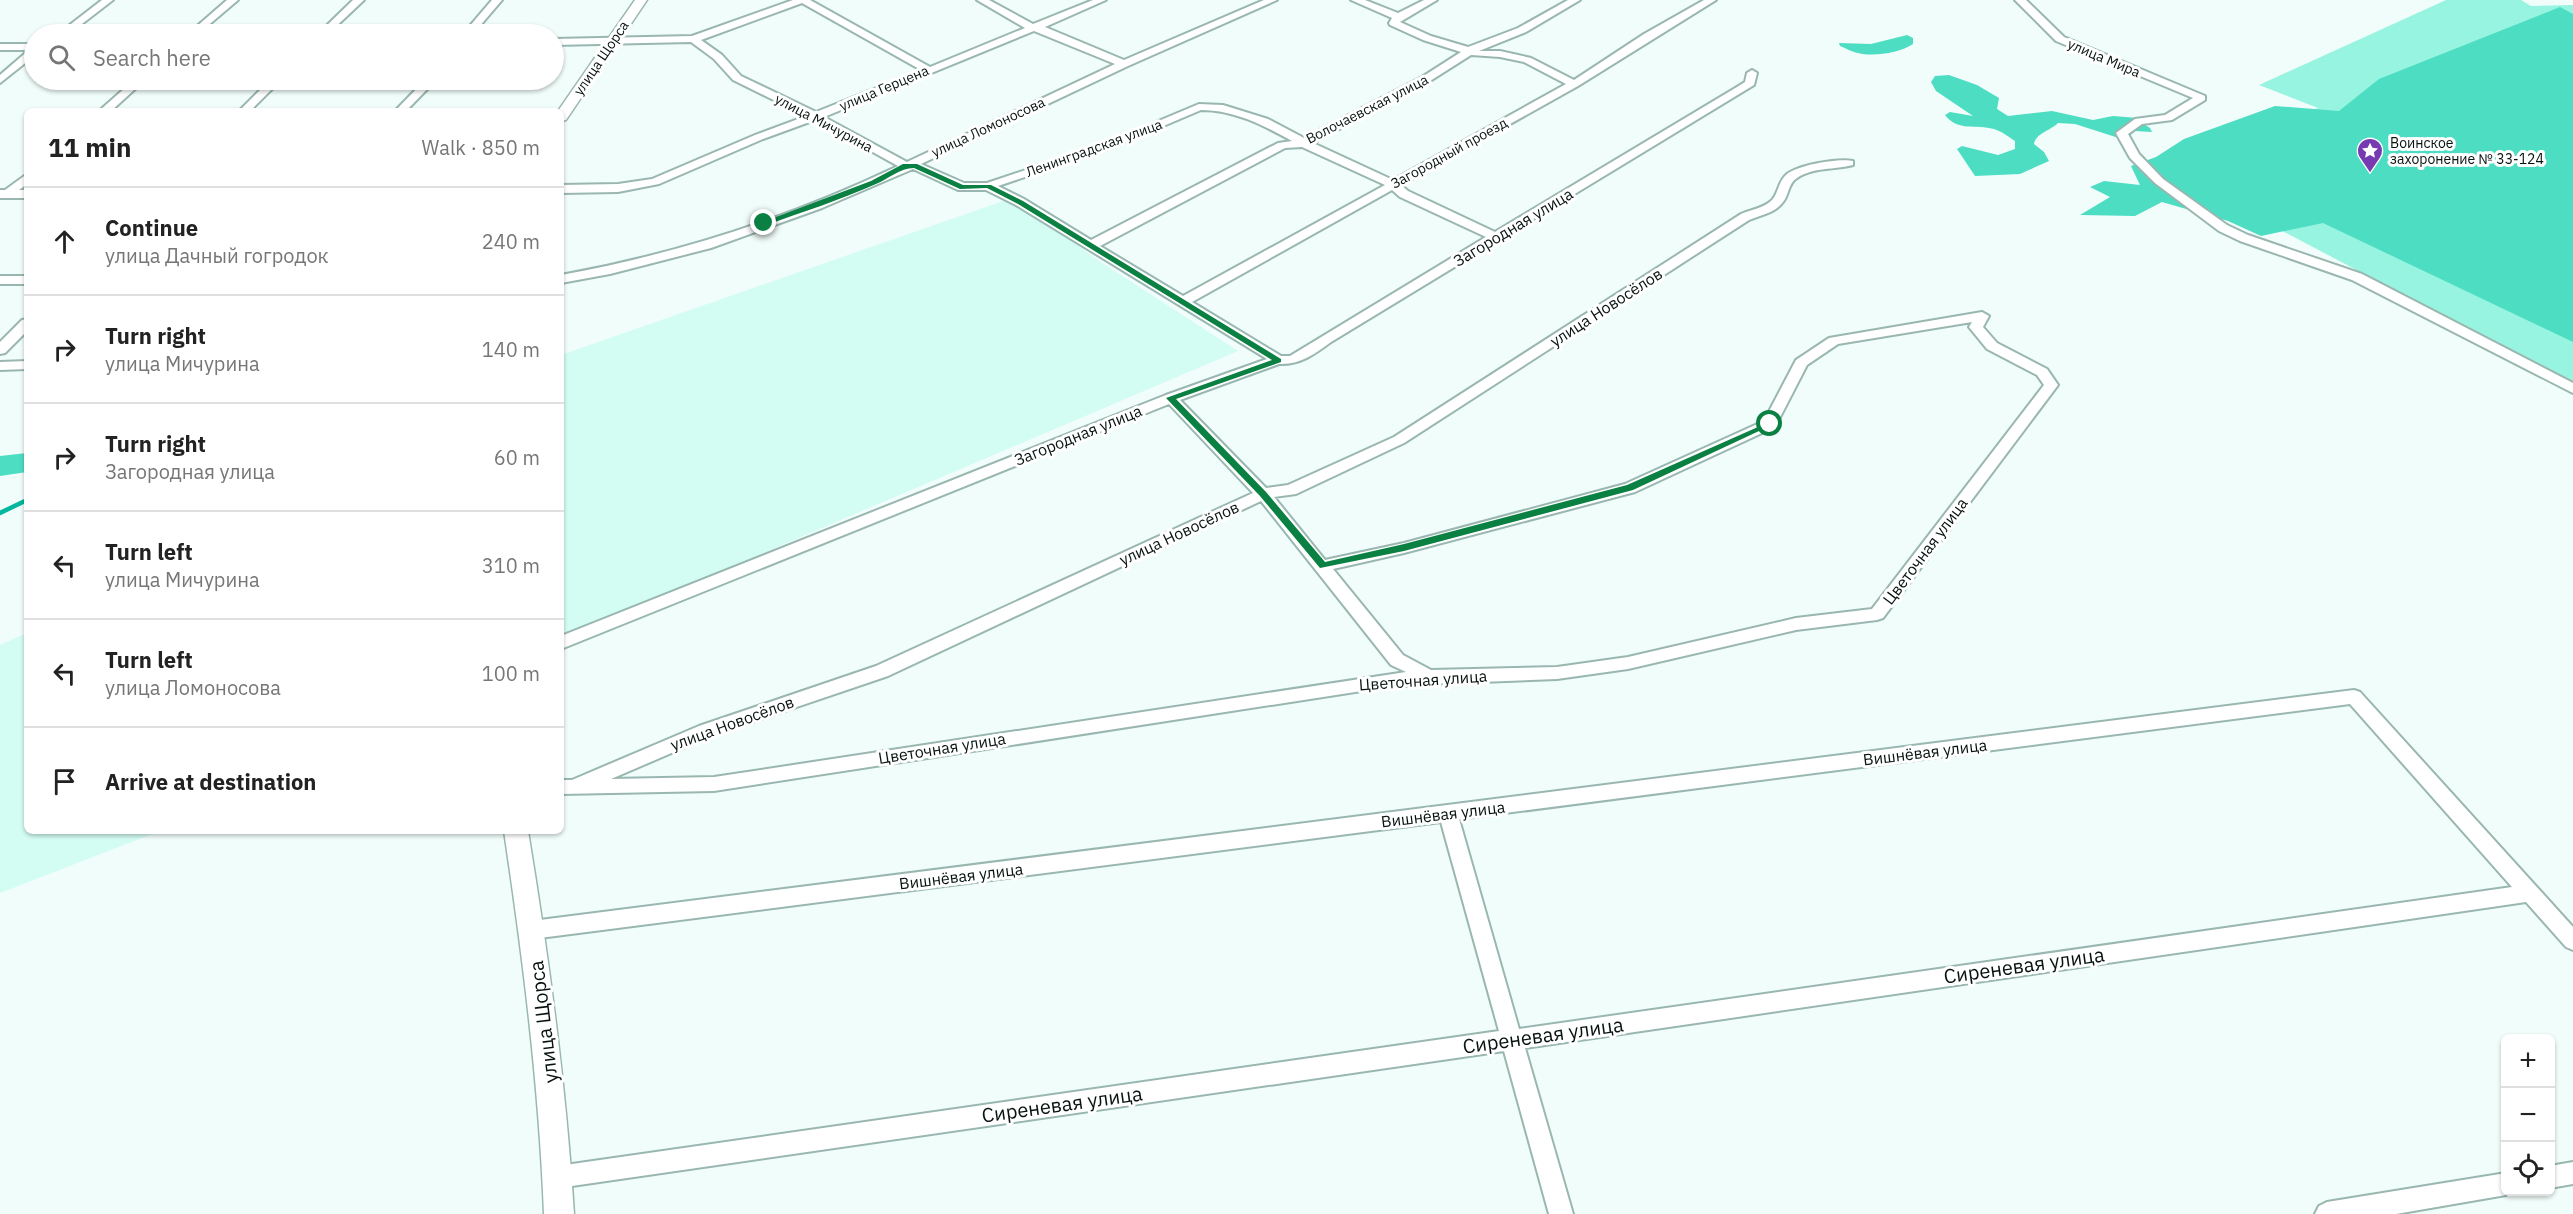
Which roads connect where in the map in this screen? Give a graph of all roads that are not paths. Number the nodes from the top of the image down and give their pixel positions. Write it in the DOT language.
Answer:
graph roads {
  1 [pos="108,0"];
  2 [pos="233,0"];
  3 [pos="359,0"];
  4 [pos="497,0"];
  5 [pos="641,0"];
  6 [pos="802,0"];
  7 [pos="982,0"];
  8 [pos="1101,0"];
  9 [pos="1272,0"];
  10 [pos="1356,0"];
  11 [pos="1432,0"];
  12 [pos="1575,0"];
  13 [pos="1711,0"];
  14 [pos="2020,0"];
  15 [pos="1398,17"];
  16 [pos="76,24"];
  17 [pos="205,24"];
  18 [pos="334,24"];
  19 [pos="477,24"];
  20 [pos="1032,28"];
  21 [pos="693,39"];
  22 [pos="613,40"];
  23 [pos="564,42"];
  24 [pos="0,47"];
  25 [pos="24,48"];
  26 [pos="1471,50"];
  27 [pos="24,58"];
  28 [pos="1124,64"];
  29 [pos="928,70"];
  30 [pos="1752,73"];
  31 [pos="0,80"];
  32 [pos="1574,84"];
  33 [pos="129,90"];
  34 [pos="266,90"];
  35 [pos="421,90"];
  36 [pos="108,108"];
  37 [pos="247,108"];
  38 [pos="403,108"];
  39 [pos="564,113"];
  40 [pos="815,116"];
  41 [pos="1304,143"];
  42 [pos="1849,163"];
  43 [pos="906,166"];
  44 [pos="24,180"];
  45 [pos="1393,184"];
  46 [pos="988,186"];
  47 [pos="564,189"];
  48 [pos="4,194"];
  49 [pos="24,194"];
  50 [pos="1495,237"];
  51 [pos="1092,245"];
  52 [pos="564,278"];
  53 [pos="0,280"];
  54 [pos="24,280"];
  55 [pos="1184,301"];
  56 [pos="24,326"];
  57 [pos="0,350"];
  58 [pos="1278,360"];
  59 [pos="24,365"];
  60 [pos="0,366"];
  61 [pos="2573,389"];
  62 [pos="1171,398"];
  63 [pos="1263,494"];
  64 [pos="1323,566"];
  65 [pos="564,642"];
  66 [pos="1397,660"];
  67 [pos="1429,677"];
  68 [pos="1381,681"];
  69 [pos="567,787"];
  70 [pos="1448,813"];
  71 [pos="516,834"];
  72 [pos="2529,892"];
  73 [pos="532,930"];
  74 [pos="2573,941"];
  75 [pos="1512,1039"];
  76 [pos="2573,1173"];
  77 [pos="2555,1176"];
  78 [pos="558,1177"];
  79 [pos="2501,1185"];
  80 [pos="559,1214"];
  81 [pos="1561,1214"];
  82 [pos="2327,1214"];
  1 -- 16 [label="street"];
  2 -- 17 [label="street"];
  3 -- 18 [label="street"];
  4 -- 19 [label="street"];
  5 -- 22 [label="street, улица Щорса"];
  6 -- 21 [label="street"];
  6 -- 29 [label="street"];
  7 -- 20 [label="street"];
  8 -- 20 [label="street, улица Герцена"];
  9 -- 28 [label="street, улица Ломоносова"];
  10 -- 15 [label="street"];
  11 -- 15 [label="street"];
  12 -- 26 [label="street, Волочаевская улица"];
  13 -- 32 [label="street, Загородный проезд"];
  14 -- 61 [label="street, улица Мира"];
  15 -- 26 [label="street"];
  20 -- 28 [label="street"];
  20 -- 29 [label="street, улица Герцена"];
  21 -- 22 [label="street"];
  21 -- 40 [label="street, улица Мичурина"];
  22 -- 23 [label="street"];
  22 -- 39 [label="street, улица Щорса"];
  24 -- 25 [label="street"];
  26 -- 32 [label="street"];
  26 -- 41 [label="street, Волочаевская улица"];
  27 -- 31 [label="street"];
  28 -- 43 [label="street, улица Ломоносова"];
  29 -- 40 [label="street, улица Герцена"];
  30 -- 50 [label="street, Загородная улица"];
  32 -- 45 [label="street, Загородный проезд"];
  33 -- 36 [label="street"];
  34 -- 37 [label="street"];
  35 -- 38 [label="street"];
  40 -- 43 [label="street, улица Мичурина"];
  40 -- 47 [label="street, улица Герцена"];
  41 -- 45 [label="street"];
  41 -- 46 [label="street, Ленинградская улица"];
  41 -- 51 [label="street, Волочаевская улица"];
  42 -- 63 [label="street, улица Новосёлов"];
  43 -- 46 [label="street, улица Мичурина"];
  43 -- 52 [label="street, улица Ломоносова"];
  44 -- 48 [label="street"];
  45 -- 50 [label="street"];
  45 -- 55 [label="street, Загородный проезд"];
  46 -- 51 [label="street, улица Мичурина"];
  48 -- 49 [label="street"];
  50 -- 58 [label="street, Загородная улица"];
  51 -- 55 [label="street, улица Мичурина"];
  53 -- 54 [label="street"];
  55 -- 58 [label="street, улица Мичурина"];
  56 -- 57 [label="street"];
  58 -- 62 [label="street, Загородная улица"];
  59 -- 60 [label="street"];
  62 -- 63 [label="street"];
  62 -- 65 [label="street, Загородная улица"];
  63 -- 64 [label="street"];
  63 -- 69 [label="street, улица Новосёлов"];
  64 -- 66 [label="street"];
  64 -- 67 [label="street, Цветочная улица"];
  66 -- 67 [label="street"];
  66 -- 68 [label="street"];
  67 -- 68 [label="street, Цветочная улица"];
  68 -- 69 [label="street, Цветочная улица"];
  70 -- 72 [label="street, Вишнёвая улица"];
  70 -- 73 [label="street, Вишнёвая улица"];
  70 -- 75 [label="street"];
  71 -- 73 [label="street, улица Щорса"];
  72 -- 74 [label="street"];
  72 -- 75 [label="street, Сиреневая улица"];
  73 -- 78 [label="street, улица Щорса"];
  75 -- 78 [label="street, Сиреневая улица"];
  75 -- 81 [label="street"];
  76 -- 77 [label="street"];
  78 -- 80 [label="street, улица Щорса"];
  79 -- 82 [label="street"];
}
